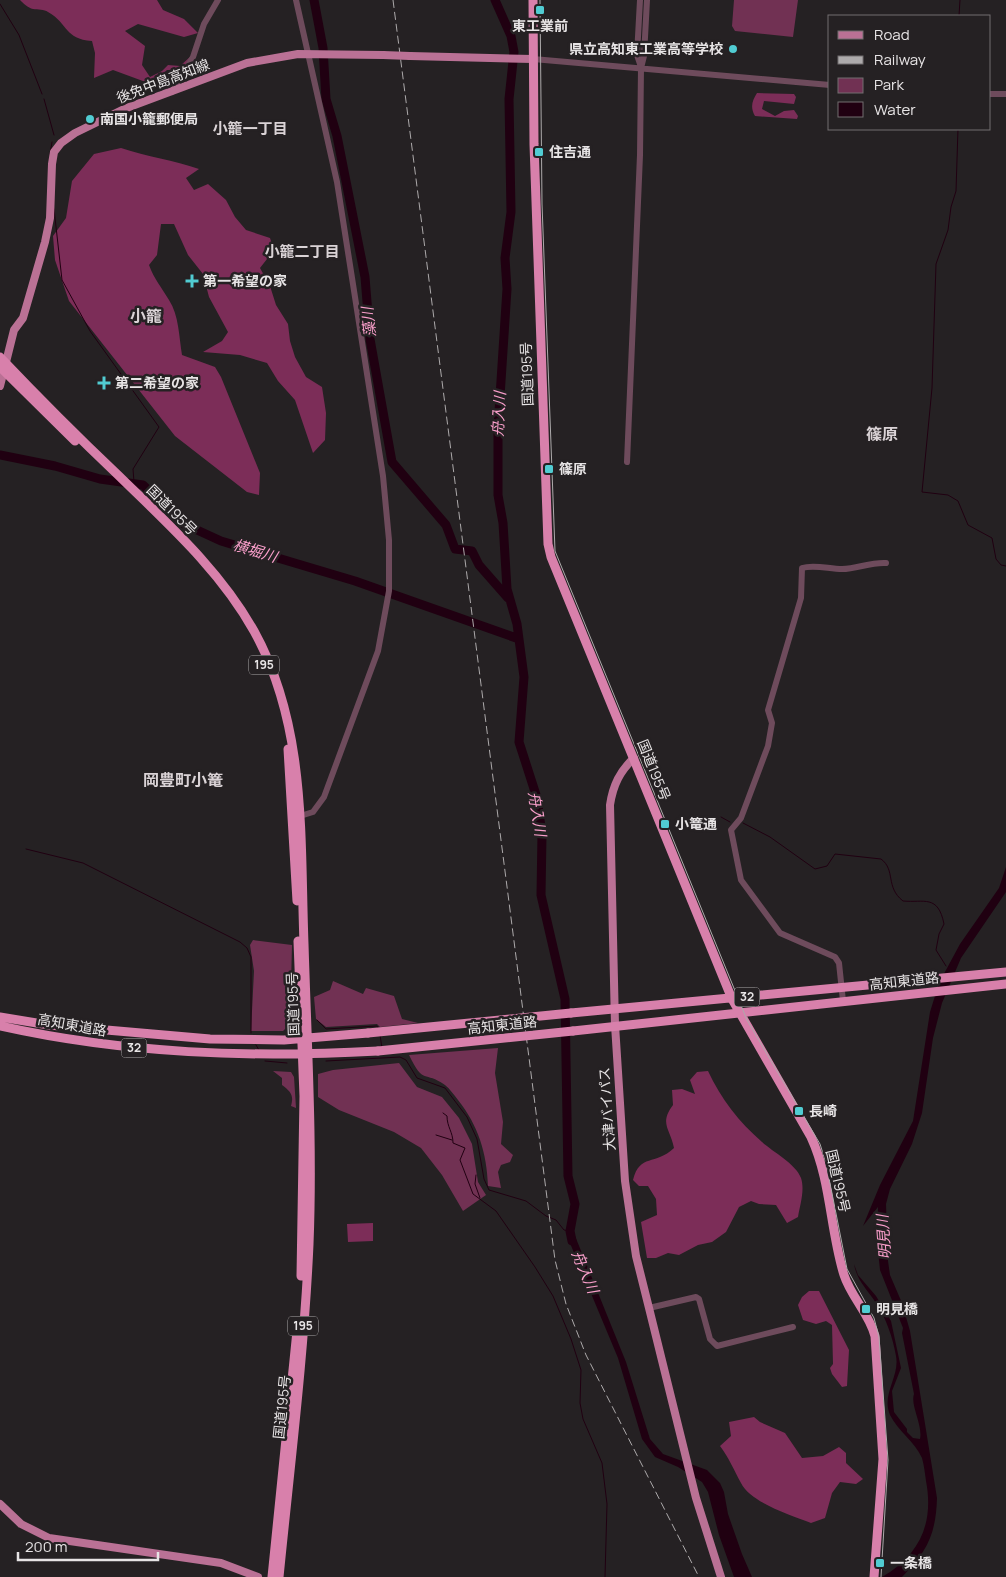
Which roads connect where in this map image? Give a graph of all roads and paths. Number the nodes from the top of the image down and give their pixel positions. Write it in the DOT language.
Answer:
graph roads {
  1 [pos="218,0"];
  2 [pos="296,0"];
  3 [pos="533,0"];
  4 [pos="640,0"];
  5 [pos="647,0"];
  6 [pos="308,54"];
  7 [pos="533,59"];
  8 [pos="641,68"];
  9 [pos="828,85"];
  10 [pos="172,92"];
  11 [pos="991,94"];
  12 [pos="1006,94"];
  13 [pos="2,364"];
  14 [pos="0,386"];
  15 [pos="627,462"];
  16 [pos="886,563"];
  17 [pos="634,758"];
  18 [pos="297,817"];
  19 [pos="1006,972"];
  20 [pos="1006,984"];
  21 [pos="842,987"];
  22 [pos="732,999"];
  23 [pos="843,1001"];
  24 [pos="614,1010"];
  25 [pos="738,1012"];
  26 [pos="0,1017"];
  27 [pos="0,1026"];
  28 [pos="614,1026"];
  29 [pos="305,1038"];
  30 [pos="306,1055"];
  31 [pos="649,1308"];
  32 [pos="793,1327"];
  33 [pos="0,1504"];
  34 [pos="258,1577"];
  35 [pos="272,1577"];
  36 [pos="279,1577"];
  37 [pos="721,1577"];
  38 [pos="874,1577"];
  1 -- 10 [label="street"];
  2 -- 6 [label="street"];
  3 -- 7 [label="highway, 国道195号"];
  4 -- 8 [label="street"];
  5 -- 8 [label="street"];
  6 -- 7 [label="main road, 後免中島高知線, bridge"];
  6 -- 10 [label="main road, 後免中島高知線"];
  6 -- 18 [label="street"];
  7 -- 8 [label="street"];
  7 -- 17 [label="highway, 国道195号"];
  8 -- 9 [label="street"];
  8 -- 15 [label="street"];
  10 -- 13 [label="main road, 後免中島高知線"];
  11 -- 12 [label="street"];
  13 -- 14 [label="main road, 後免中島高知線"];
  13 -- 18 [label="highway, 国道195号 / 195"];
  16 -- 21 [label="street"];
  17 -- 22 [label="highway, 国道195号"];
  17 -- 24 [label="main road, 大津バイパス"];
  18 -- 29 [label="highway, 国道195号 / 195"];
  19 -- 21 [label="highway, 高知東道路 / 32"];
  20 -- 23 [label="highway, 高知東道路 / 32"];
  21 -- 22 [label="highway, 高知東道路 / 32"];
  21 -- 23 [label="street"];
  22 -- 24 [label="highway, 高知東道路 / 32"];
  22 -- 25 [label="highway, 国道195号"];
  23 -- 25 [label="highway, 高知東道路 / 32"];
  24 -- 28 [label="main road, 大津バイパス"];
  24 -- 29 [label="highway, 高知東道路 / 32, bridge"];
  25 -- 28 [label="highway, 高知東道路 / 32"];
  25 -- 38 [label="highway, 国道195号"];
  26 -- 29 [label="highway, 高知東道路 / 32"];
  27 -- 30 [label="highway, 高知東道路 / 32"];
  28 -- 30 [label="highway, 高知東道路 / 32, bridge"];
  28 -- 31 [label="main road, 大津バイパス"];
  29 -- 30 [label="highway, 国道195号 / 195"];
  30 -- 35 [label="highway, 国道195号 / 195"];
  30 -- 36 [label="highway, 国道195号 / 195"];
  31 -- 32 [label="street"];
  31 -- 37 [label="main road, 大津バイパス"];
  33 -- 34 [label="main road"];
}
